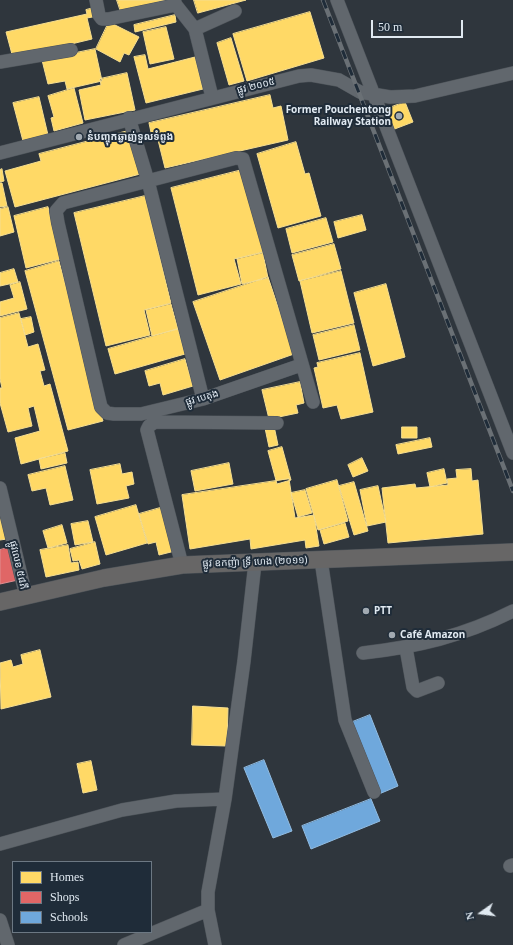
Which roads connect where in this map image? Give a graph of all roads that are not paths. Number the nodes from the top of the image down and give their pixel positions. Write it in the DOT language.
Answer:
graph roads {
  1 [pos="96,0"];
  2 [pos="336,0"];
  3 [pos="175,2"];
  4 [pos="235,11"];
  5 [pos="195,29"];
  6 [pos="71,50"];
  7 [pos="0,62"];
  8 [pos="513,72"];
  9 [pos="373,94"];
  10 [pos="212,97"];
  11 [pos="129,118"];
  12 [pos="0,153"];
  13 [pos="148,181"];
  14 [pos="301,365"];
  15 [pos="203,399"];
  16 [pos="313,402"];
  17 [pos="277,423"];
  18 [pos="513,453"];
  19 [pos="0,488"];
  20 [pos="513,552"];
  21 [pos="321,560"];
  22 [pos="255,562"];
  23 [pos="182,565"];
  24 [pos="26,596"];
  25 [pos="0,602"];
  26 [pos="513,611"];
  27 [pos="406,648"];
  28 [pos="363,654"];
  29 [pos="438,683"];
  30 [pos="374,792"];
  31 [pos="225,799"];
  32 [pos="0,844"];
  33 [pos="208,910"];
  34 [pos="0,920"];
  35 [pos="8,945"];
  36 [pos="124,945"];
  37 [pos="215,945"];
  1 -- 3 [label="street"];
  2 -- 9 [label="street"];
  3 -- 5 [label="street"];
  4 -- 5 [label="street"];
  5 -- 10 [label="street"];
  6 -- 7 [label="street"];
  8 -- 9 [label="street, ផ្លូវ ២០០៥"];
  9 -- 10 [label="street, ផ្លូវ ២០០៥"];
  9 -- 18 [label="street"];
  10 -- 11 [label="street, ផ្លូវ ២០០៥"];
  11 -- 12 [label="street, ផ្លូវ ២០០៥"];
  11 -- 13 [label="street"];
  13 -- 14 [label="street"];
  13 -- 15 [label="street"];
  13 -- 15 [label="street, ផ្លូវ បេតុង"];
  14 -- 15 [label="street, ផ្លូវ បេតុង"];
  14 -- 16 [label="street"];
  17 -- 23 [label="street"];
  19 -- 24 [label="street, ផ្លូវលេខ ៥៨ភី"];
  20 -- 21 [label="main road, ផ្លូវ ឧកញ៉ា ទ្រី ហេង (២០១១)"];
  21 -- 22 [label="main road, ផ្លូវ ឧកញ៉ា ទ្រី ហេង (២០១១)"];
  21 -- 30 [label="street"];
  22 -- 23 [label="main road, ផ្លូវ ឧកញ៉ា ទ្រី ហេង (២០១១)"];
  22 -- 31 [label="street"];
  23 -- 24 [label="main road, ផ្លូវ ឧកញ៉ា ទ្រី ហេង (២០១១)"];
  24 -- 25 [label="main road, ផ្លូវ ឧកញ៉ា ទ្រី ហេង (២០១១)"];
  26 -- 27 [label="street"];
  27 -- 28 [label="street"];
  27 -- 29 [label="street"];
  31 -- 32 [label="street"];
  31 -- 33 [label="street"];
  33 -- 36 [label="street"];
  33 -- 37 [label="street"];
  34 -- 35 [label="street"];
}
